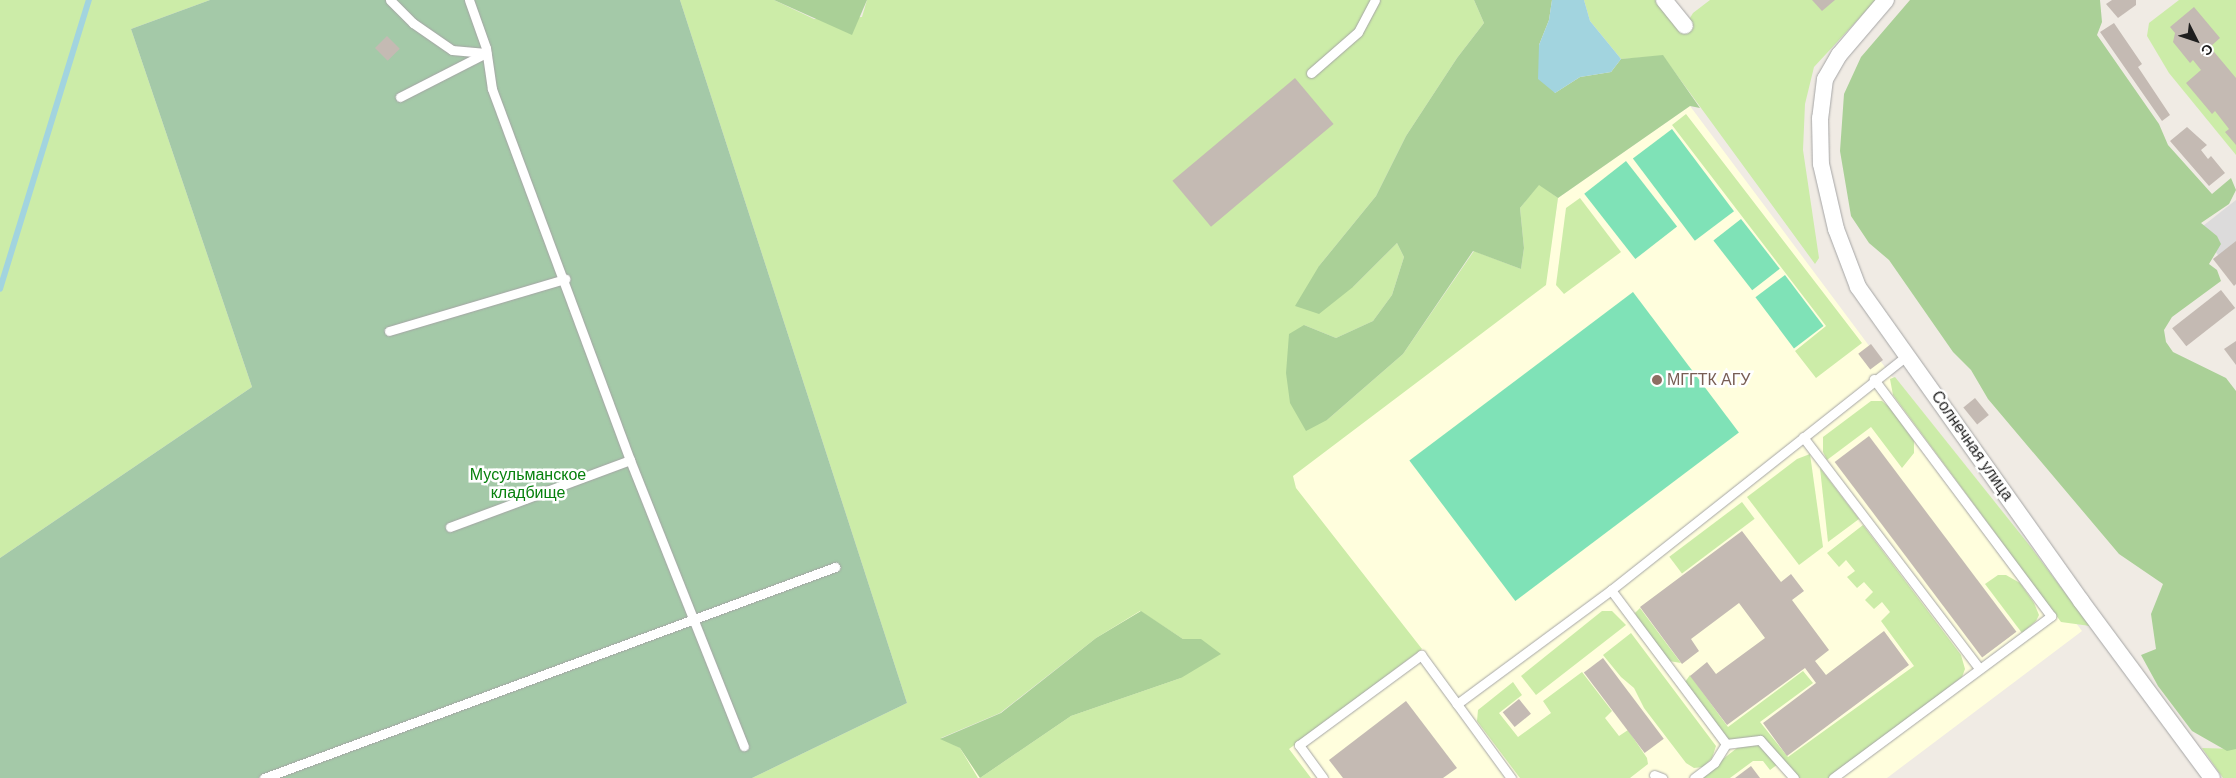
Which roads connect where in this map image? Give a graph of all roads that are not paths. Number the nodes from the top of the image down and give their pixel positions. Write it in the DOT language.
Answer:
graph roads {
  1 [pos="390,0"];
  2 [pos="469,0"];
  3 [pos="1375,0"];
  4 [pos="1664,0"];
  5 [pos="1886,0"];
  6 [pos="1685,26"];
  7 [pos="486,53"];
  8 [pos="1311,73"];
  9 [pos="400,98"];
  10 [pos="565,279"];
  11 [pos="388,331"];
  12 [pos="1907,355"];
  13 [pos="1874,380"];
  14 [pos="1803,436"];
  15 [pos="630,460"];
  16 [pos="450,526"];
  17 [pos="835,568"];
  18 [pos="1611,590"];
  19 [pos="694,620"];
  20 [pos="1979,668"];
  21 [pos="1457,704"];
  22 [pos="1726,744"];
  23 [pos="744,746"];
  24 [pos="264,778"];
  25 [pos="1323,778"];
  26 [pos="1510,778"];
  27 [pos="1694,778"];
  28 [pos="1794,778"];
  29 [pos="1833,778"];
  30 [pos="2212,778"];
  1 -- 7 [label="lane"];
  2 -- 7 [label="lane"];
  3 -- 8 [label="lane"];
  4 -- 6 [label="street"];
  5 -- 12 [label="street, Солнечная улица"];
  7 -- 9 [label="lane"];
  7 -- 10 [label="lane"];
  10 -- 11 [label="lane"];
  10 -- 15 [label="lane"];
  12 -- 13 [label="lane"];
  12 -- 30 [label="street, Солнечная улица"];
  13 -- 14 [label="lane"];
  13 -- 20 [label="lane"];
  14 -- 18 [label="lane"];
  14 -- 20 [label="lane"];
  15 -- 16 [label="lane"];
  15 -- 19 [label="lane"];
  17 -- 19 [label="lane"];
  18 -- 21 [label="lane"];
  18 -- 22 [label="lane"];
  19 -- 23 [label="lane"];
  19 -- 24 [label="lane"];
  20 -- 29 [label="lane"];
  21 -- 25 [label="lane"];
  21 -- 26 [label="lane"];
  22 -- 27 [label="lane"];
  22 -- 28 [label="lane"];
}
